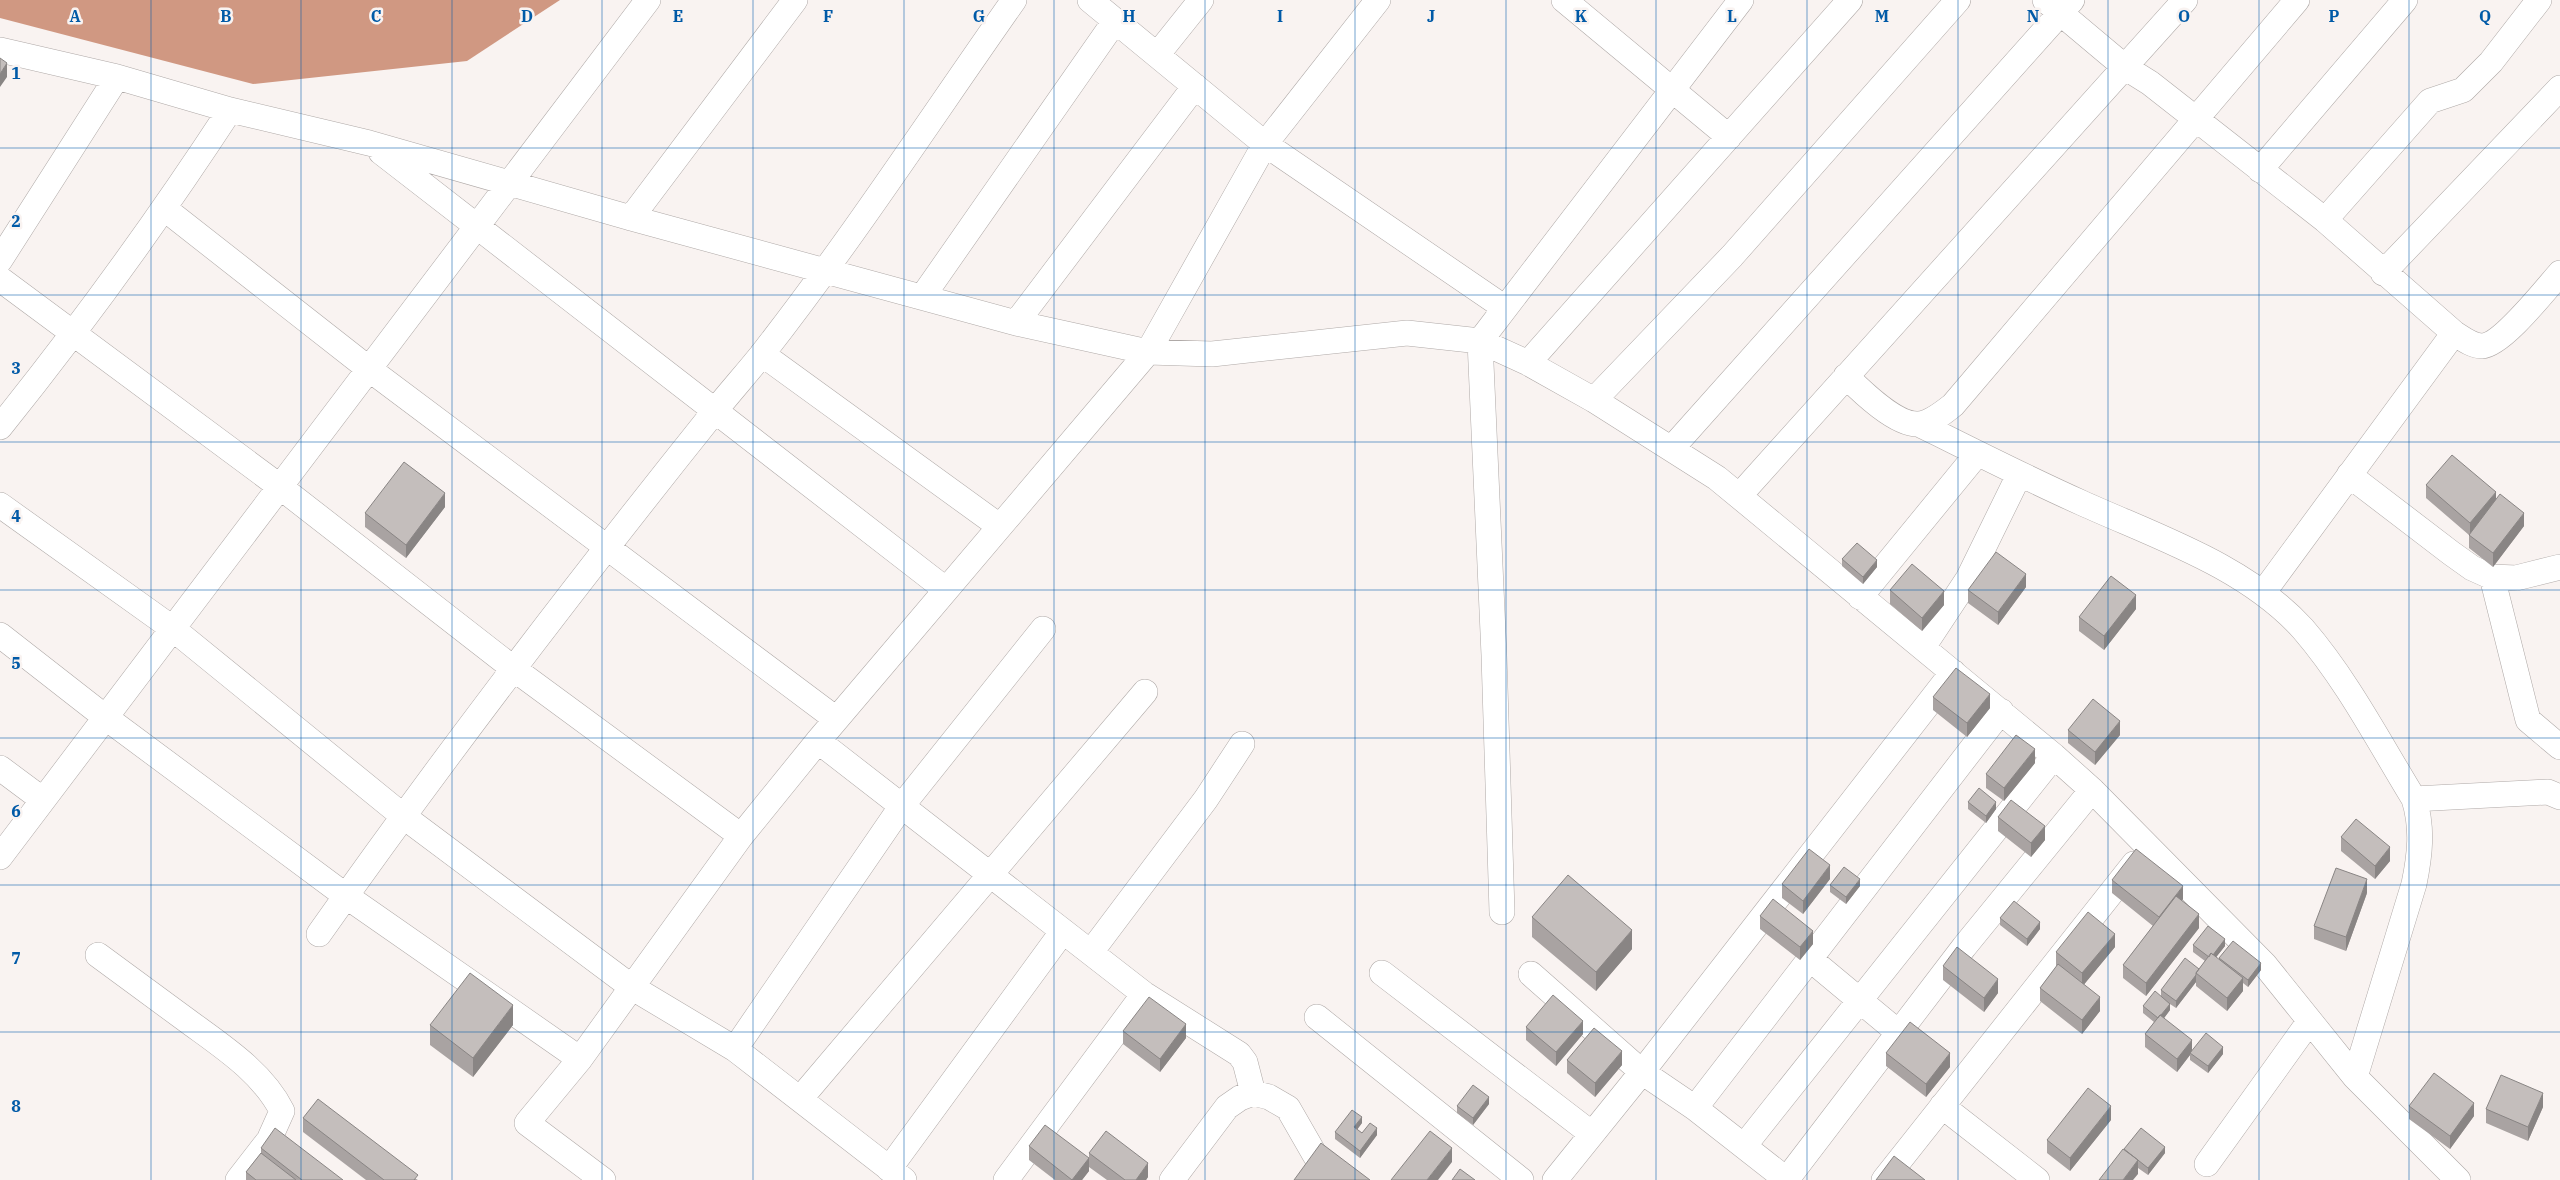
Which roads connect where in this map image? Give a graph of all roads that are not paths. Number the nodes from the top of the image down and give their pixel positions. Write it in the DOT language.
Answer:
graph roads {
  1 [pos="648,0"];
  2 [pos="795,0"];
  3 [pos="1014,0"];
  4 [pos="1090,0"];
  5 [pos="1201,0"];
  6 [pos="1378,0"];
  7 [pos="1564,0"];
  8 [pos="1741,0"];
  9 [pos="1850,0"];
  10 [pos="1958,0"];
  11 [pos="2185,0"];
  12 [pos="2297,0"];
  13 [pos="2404,0"];
  14 [pos="2539,0"];
  15 [pos="2059,5"];
  16 [pos="1115,21"];
  17 [pos="0,50"];
  18 [pos="1157,55"];
  19 [pos="2126,68"];
  20 [pos="117,77"];
  21 [pos="1195,86"];
  22 [pos="2560,88"];
  23 [pos="1673,89"];
  24 [pos="230,110"];
  25 [pos="2194,119"];
  26 [pos="1729,137"];
  27 [pos="369,143"];
  28 [pos="1265,144"];
  29 [pos="2260,170"];
  30 [pos="508,183"];
  31 [pos="165,209"];
  32 [pos="631,218"];
  33 [pos="2325,220"];
  34 [pos="476,225"];
  35 [pos="0,260"];
  36 [pos="824,271"];
  37 [pos="2382,273"];
  38 [pos="2560,274"];
  39 [pos="0,279"];
  40 [pos="923,296"];
  41 [pos="1505,308"];
  42 [pos="1016,323"];
  43 [pos="75,333"];
  44 [pos="2454,333"];
  45 [pos="1480,341"];
  46 [pos="1148,352"];
  47 [pos="762,354"];
  48 [pos="1528,363"];
  49 [pos="369,369"];
  50 [pos="1846,376"];
  51 [pos="1594,400"];
  52 [pos="716,410"];
  53 [pos="1919,424"];
  54 [pos="0,427"];
  55 [pos="1672,448"];
  56 [pos="1977,454"];
  57 [pos="2019,475"];
  58 [pos="2349,475"];
  59 [pos="279,486"];
  60 [pos="1739,496"];
  61 [pos="0,505"];
  62 [pos="999,526"];
  63 [pos="608,547"];
  64 [pos="2560,567"];
  65 [pos="2492,577"];
  66 [pos="945,589"];
  67 [pos="2263,593"];
  68 [pos="1860,597"];
  69 [pos="172,628"];
  70 [pos="1043,629"];
  71 [pos="0,635"];
  72 [pos="1923,647"];
  73 [pos="514,669"];
  74 [pos="1953,672"];
  75 [pos="1145,692"];
  76 [pos="2001,711"];
  77 [pos="105,717"];
  78 [pos="836,719"];
  79 [pos="818,741"];
  80 [pos="1242,744"];
  81 [pos="2560,746"];
  82 [pos="2054,756"];
  83 [pos="0,768"];
  84 [pos="2092,790"];
  85 [pos="2560,797"];
  86 [pos="2414,799"];
  87 [pos="43,800"];
  88 [pos="901,807"];
  89 [pos="403,816"];
  90 [pos="741,836"];
  91 [pos="2148,846"];
  92 [pos="0,857"];
  93 [pos="990,874"];
  94 [pos="346,896"];
  95 [pos="1502,912"];
  96 [pos="1063,931"];
  97 [pos="319,934"];
  98 [pos="1091,952"];
  99 [pos="98,955"];
  100 [pos="1810,959"];
  101 [pos="1382,973"];
  102 [pos="1531,974"];
  103 [pos="633,988"];
  104 [pos="1144,994"];
  105 [pos="1860,1000"];
  106 [pos="1317,1017"];
  107 [pos="2309,1022"];
  108 [pos="1899,1033"];
  109 [pos="735,1049"];
  110 [pos="580,1059"];
  111 [pos="1642,1072"];
  112 [pos="2355,1077"];
  113 [pos="1254,1093"];
  114 [pos="800,1099"];
  115 [pos="1942,1106"];
  116 [pos="1695,1108"];
  117 [pos="1592,1134"];
  118 [pos="1744,1146"];
  119 [pos="2207,1164"];
  120 [pos="897,1174"];
  121 [pos="238,1180"];
  122 [pos="603,1180"];
  123 [pos="1006,1180"];
  124 [pos="1172,1180"];
  125 [pos="1346,1180"];
  126 [pos="1521,1180"];
  127 [pos="1555,1180"];
  128 [pos="1787,1180"];
  129 [pos="1884,1180"];
  130 [pos="2037,1180"];
  131 [pos="2458,1180"];
  1 -- 30 [label="street"];
  2 -- 32 [label="street"];
  3 -- 36 [label="street"];
  4 -- 16 [label="street"];
  5 -- 18 [label="street"];
  6 -- 28 [label="street"];
  7 -- 23 [label="street"];
  8 -- 23 [label="street"];
  9 -- 26 [label="street"];
  10 -- 51 [label="street"];
  11 -- 19 [label="street"];
  12 -- 25 [label="street"];
  13 -- 29 [label="street"];
  14 -- 33 [label="street"];
  15 -- 19 [label="street"];
  15 -- 55 [label="street"];
  16 -- 18 [label="street"];
  16 -- 40 [label="street"];
  17 -- 20 [label="street"];
  18 -- 21 [label="street"];
  19 -- 25 [label="street"];
  19 -- 50 [label="street"];
  20 -- 24 [label="street"];
  20 -- 35 [label="street"];
  21 -- 28 [label="street"];
  21 -- 42 [label="street"];
  22 -- 37 [label="street"];
  23 -- 26 [label="street"];
  23 -- 41 [label="street"];
  24 -- 27 [label="street"];
  24 -- 31 [label="street"];
  25 -- 29 [label="street"];
  25 -- 53 [label="street"];
  26 -- 48 [label="street"];
  27 -- 30 [label="street"];
  27 -- 34 [label="street"];
  28 -- 41 [label="street"];
  28 -- 46 [label="street"];
  29 -- 33 [label="street"];
  30 -- 32 [label="street"];
  30 -- 34 [label="street"];
  31 -- 43 [label="street"];
  31 -- 49 [label="street"];
  32 -- 36 [label="street"];
  33 -- 37 [label="street"];
  34 -- 49 [label="street"];
  34 -- 52 [label="street"];
  36 -- 40 [label="street"];
  36 -- 47 [label="street"];
  37 -- 44 [label="street"];
  38 -- 44 [label="street"];
  39 -- 43 [label="street"];
  40 -- 42 [label="street"];
  41 -- 45 [label="street"];
  42 -- 46 [label="street"];
  43 -- 54 [label="street"];
  43 -- 59 [label="street"];
  44 -- 58 [label="street"];
  45 -- 46 [label="street"];
  45 -- 48 [label="street"];
  45 -- 95 [label="street"];
  46 -- 62 [label="street"];
  47 -- 52 [label="street"];
  47 -- 62 [label="street"];
  48 -- 51 [label="street"];
  49 -- 59 [label="street"];
  49 -- 63 [label="street"];
  50 -- 53 [label="street"];
  50 -- 60 [label="street"];
  51 -- 55 [label="street"];
  52 -- 63 [label="street"];
  52 -- 66 [label="street"];
  53 -- 56 [label="street"];
  55 -- 60 [label="street"];
  56 -- 57 [label="street"];
  56 -- 68 [label="street"];
  57 -- 67 [label="street"];
  57 -- 72 [label="street"];
  58 -- 65 [label="street"];
  58 -- 67 [label="street"];
  59 -- 69 [label="street"];
  59 -- 73 [label="street"];
  60 -- 68 [label="street"];
  61 -- 69 [label="street"];
  62 -- 66 [label="street"];
  63 -- 73 [label="street"];
  63 -- 78 [label="street"];
  64 -- 65 [label="street"];
  65 -- 81 [label="street"];
  66 -- 78 [label="street"];
  67 -- 86 [label="street"];
  68 -- 72 [label="street"];
  69 -- 77 [label="street"];
  69 -- 89 [label="street"];
  70 -- 88 [label="street"];
  71 -- 77 [label="street"];
  72 -- 74 [label="street"];
  73 -- 89 [label="street"];
  73 -- 90 [label="street"];
  74 -- 76 [label="street"];
  74 -- 111 [label="street"];
  75 -- 93 [label="street"];
  76 -- 82 [label="street"];
  76 -- 100 [label="street"];
  77 -- 87 [label="street"];
  77 -- 94 [label="street"];
  78 -- 79 [label="street"];
  79 -- 88 [label="street"];
  79 -- 90 [label="street"];
  80 -- 98 [label="street"];
  82 -- 84 [label="street"];
  82 -- 105 [label="street"];
  83 -- 87 [label="street"];
  84 -- 91 [label="street"];
  84 -- 108 [label="street"];
  85 -- 86 [label="street"];
  86 -- 112 [label="street"];
  87 -- 92 [label="street"];
  88 -- 93 [label="street"];
  88 -- 109 [label="street"];
  89 -- 94 [label="street"];
  89 -- 103 [label="street"];
  90 -- 103 [label="street"];
  91 -- 107 [label="street"];
  91 -- 115 [label="street"];
  93 -- 96 [label="street"];
  93 -- 114 [label="street"];
  94 -- 97 [label="street"];
  94 -- 110 [label="street"];
  96 -- 98 [label="street"];
  96 -- 120 [label="street"];
  98 -- 104 [label="street"];
  99 -- 121 [label="street"];
  100 -- 105 [label="street"];
  100 -- 116 [label="street"];
  101 -- 117 [label="street"];
  102 -- 111 [label="street"];
  103 -- 109 [label="street"];
  103 -- 110 [label="street"];
  104 -- 113 [label="street"];
  104 -- 123 [label="street"];
  105 -- 108 [label="street"];
  105 -- 118 [label="street"];
  106 -- 126 [label="street"];
  107 -- 112 [label="street"];
  107 -- 119 [label="street"];
  108 -- 128 [label="street"];
  109 -- 114 [label="street"];
  110 -- 122 [label="street"];
  111 -- 116 [label="street"];
  111 -- 117 [label="street"];
  112 -- 131 [label="street"];
  113 -- 124 [label="street"];
  113 -- 125 [label="street"];
  114 -- 120 [label="street"];
  115 -- 129 [label="street"];
  115 -- 130 [label="street"];
  116 -- 118 [label="street"];
  117 -- 127 [label="street"];
  118 -- 128 [label="street"];
}
